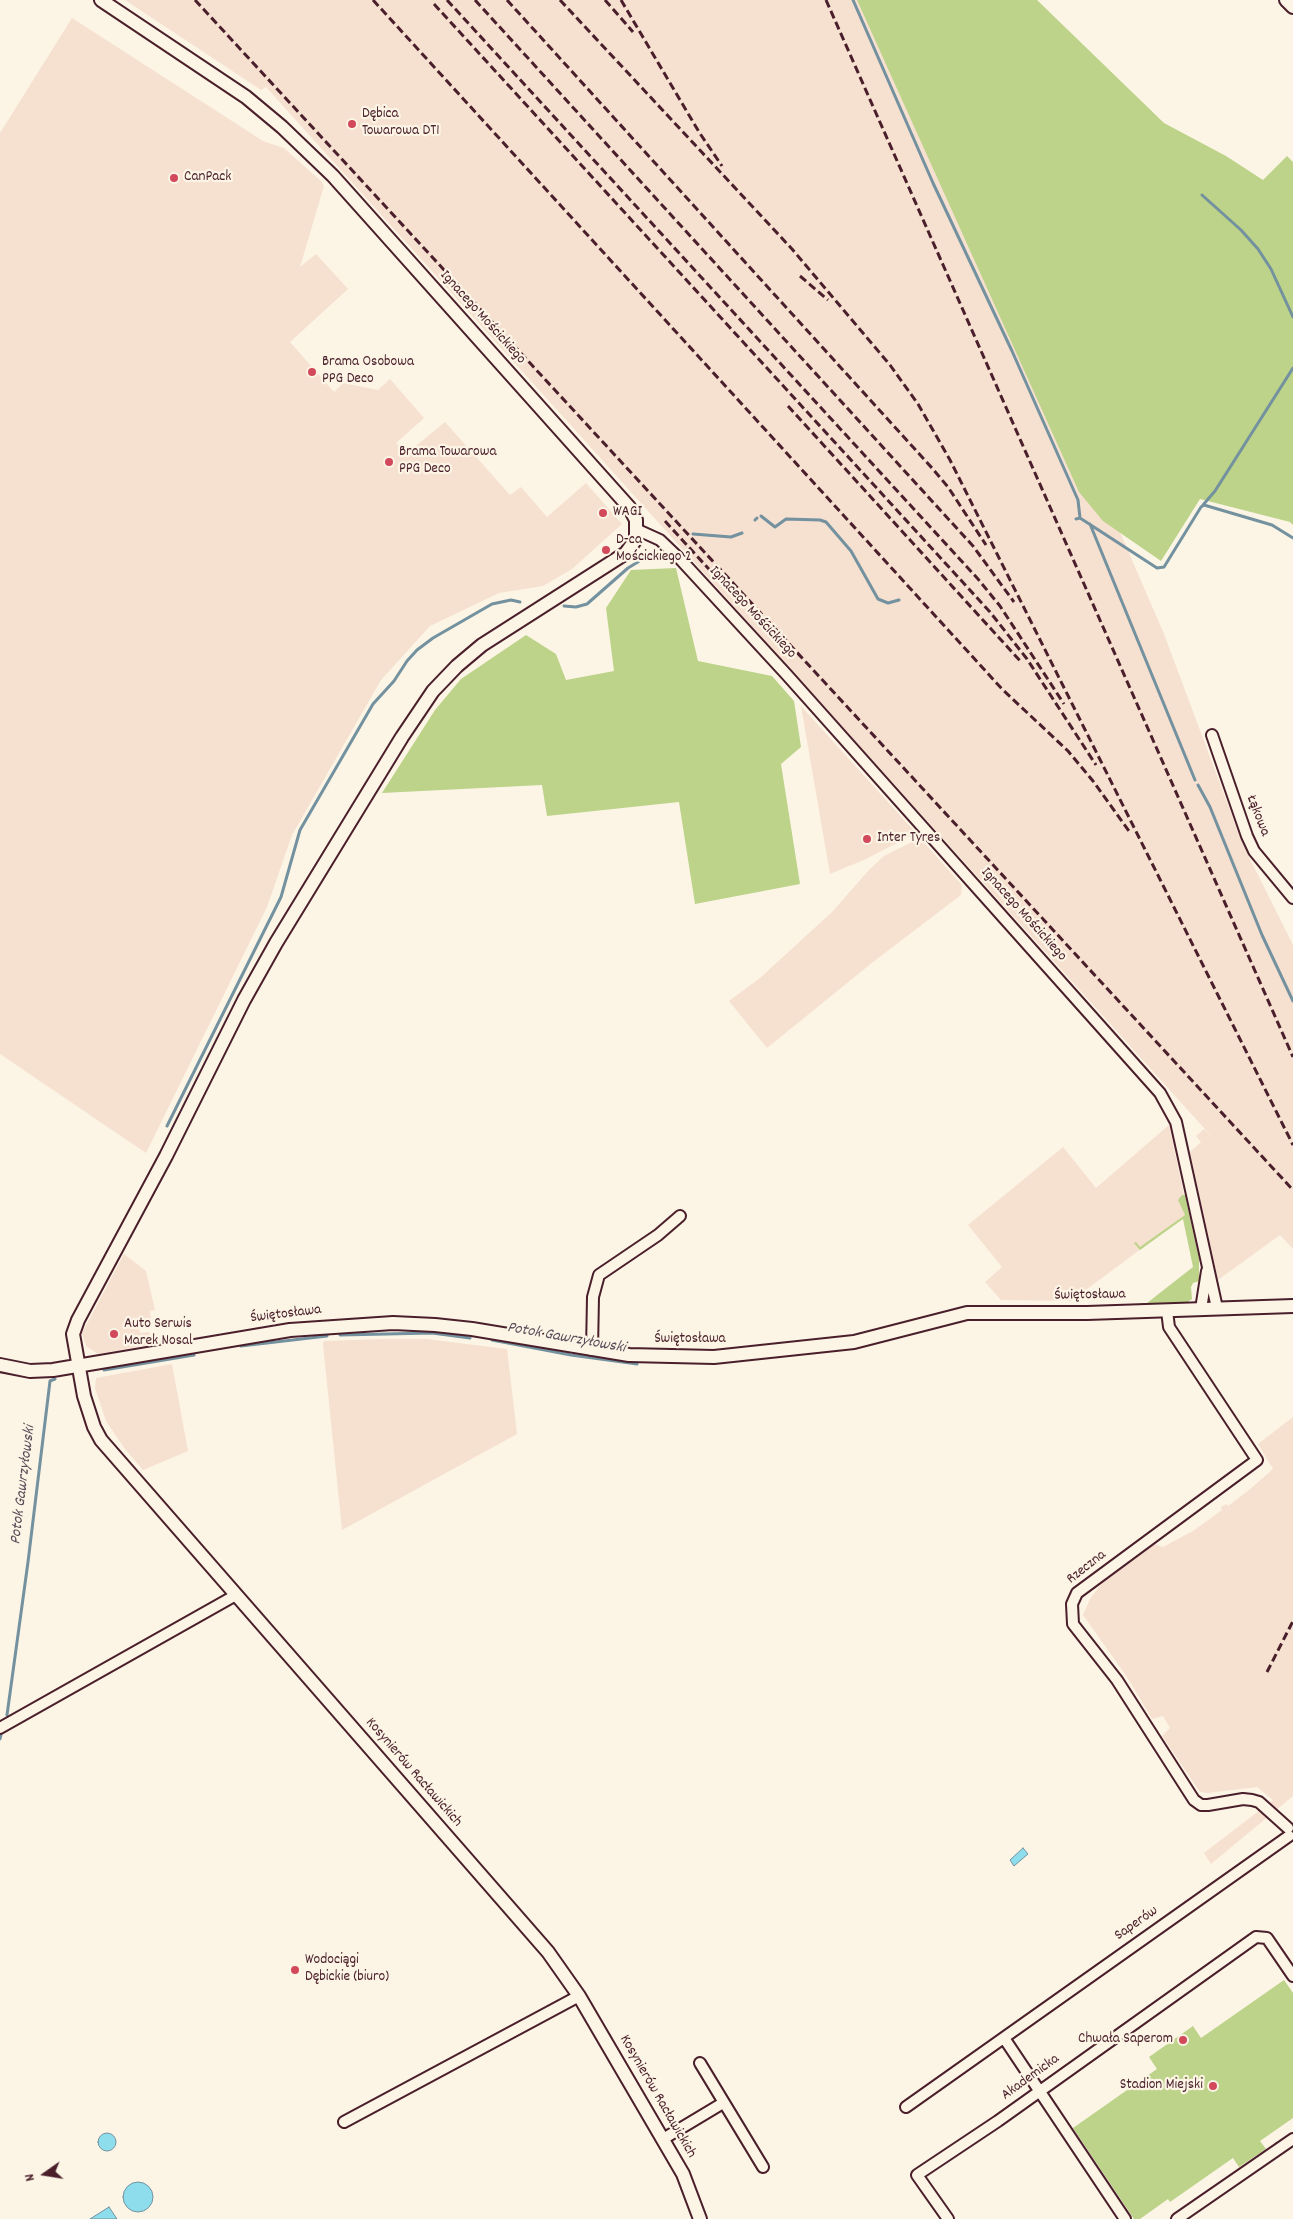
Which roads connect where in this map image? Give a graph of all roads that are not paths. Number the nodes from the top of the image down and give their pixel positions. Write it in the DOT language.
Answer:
graph roads {
  1 [pos="101,0"];
  2 [pos="1286,0"];
  3 [pos="1293,6"];
  4 [pos="638,530"];
  5 [pos="1212,735"];
  6 [pos="1293,898"];
  7 [pos="680,1216"];
  8 [pos="1208,1268"];
  9 [pos="1293,1306"];
  10 [pos="1217,1308"];
  11 [pos="1201,1309"];
  12 [pos="1167,1311"];
  13 [pos="592,1350"];
  14 [pos="0,1365"];
  15 [pos="78,1367"];
  16 [pos="236,1595"];
  17 [pos="0,1728"];
  18 [pos="1291,1831"];
  19 [pos="1293,1976"];
  20 [pos="579,1996"];
  21 [pos="1004,2038"];
  22 [pos="700,2063"];
  23 [pos="1040,2090"];
  24 [pos="723,2104"];
  25 [pos="906,2107"];
  26 [pos="344,2122"];
  27 [pos="663,2139"];
  28 [pos="1293,2139"];
  29 [pos="763,2167"];
  30 [pos="700,2219"];
  31 [pos="948,2219"];
  32 [pos="1125,2219"];
  33 [pos="1177,2219"];
  1 -- 4 [label="street, Ignacego Mościckiego"];
  2 -- 3 [label="street"];
  4 -- 8 [label="street, Ignacego Mościckiego"];
  4 -- 15 [label="street, Kosynierów Racławickich"];
  5 -- 6 [label="street, Łąkowa"];
  7 -- 13 [label="street"];
  8 -- 10 [label="street, Ignacego Mościckiego"];
  8 -- 11 [label="street, Ignacego Mościckiego"];
  9 -- 10 [label="street, Świętosława"];
  10 -- 11 [label="street, Świętosława"];
  11 -- 12 [label="street, Świętosława"];
  12 -- 13 [label="street, Świętosława"];
  12 -- 18 [label="street, Rzeczna"];
  13 -- 15 [label="street, Świętosława"];
  14 -- 15 [label="street, Świętosława"];
  15 -- 16 [label="street, Kosynierów Racławickich"];
  16 -- 17 [label="street"];
  16 -- 20 [label="street, Kosynierów Racławickich"];
  18 -- 21 [label="street, Saperów"];
  19 -- 23 [label="street, Akademicka"];
  20 -- 26 [label="street"];
  20 -- 27 [label="street, Kosynierów Racławickich"];
  21 -- 23 [label="street"];
  21 -- 25 [label="street, Saperów"];
  22 -- 24 [label="street"];
  23 -- 31 [label="street, Akademicka"];
  23 -- 32 [label="street"];
  24 -- 27 [label="street"];
  24 -- 29 [label="street"];
  27 -- 30 [label="street, Kosynierów Racławickich"];
  28 -- 33 [label="street"];
}
